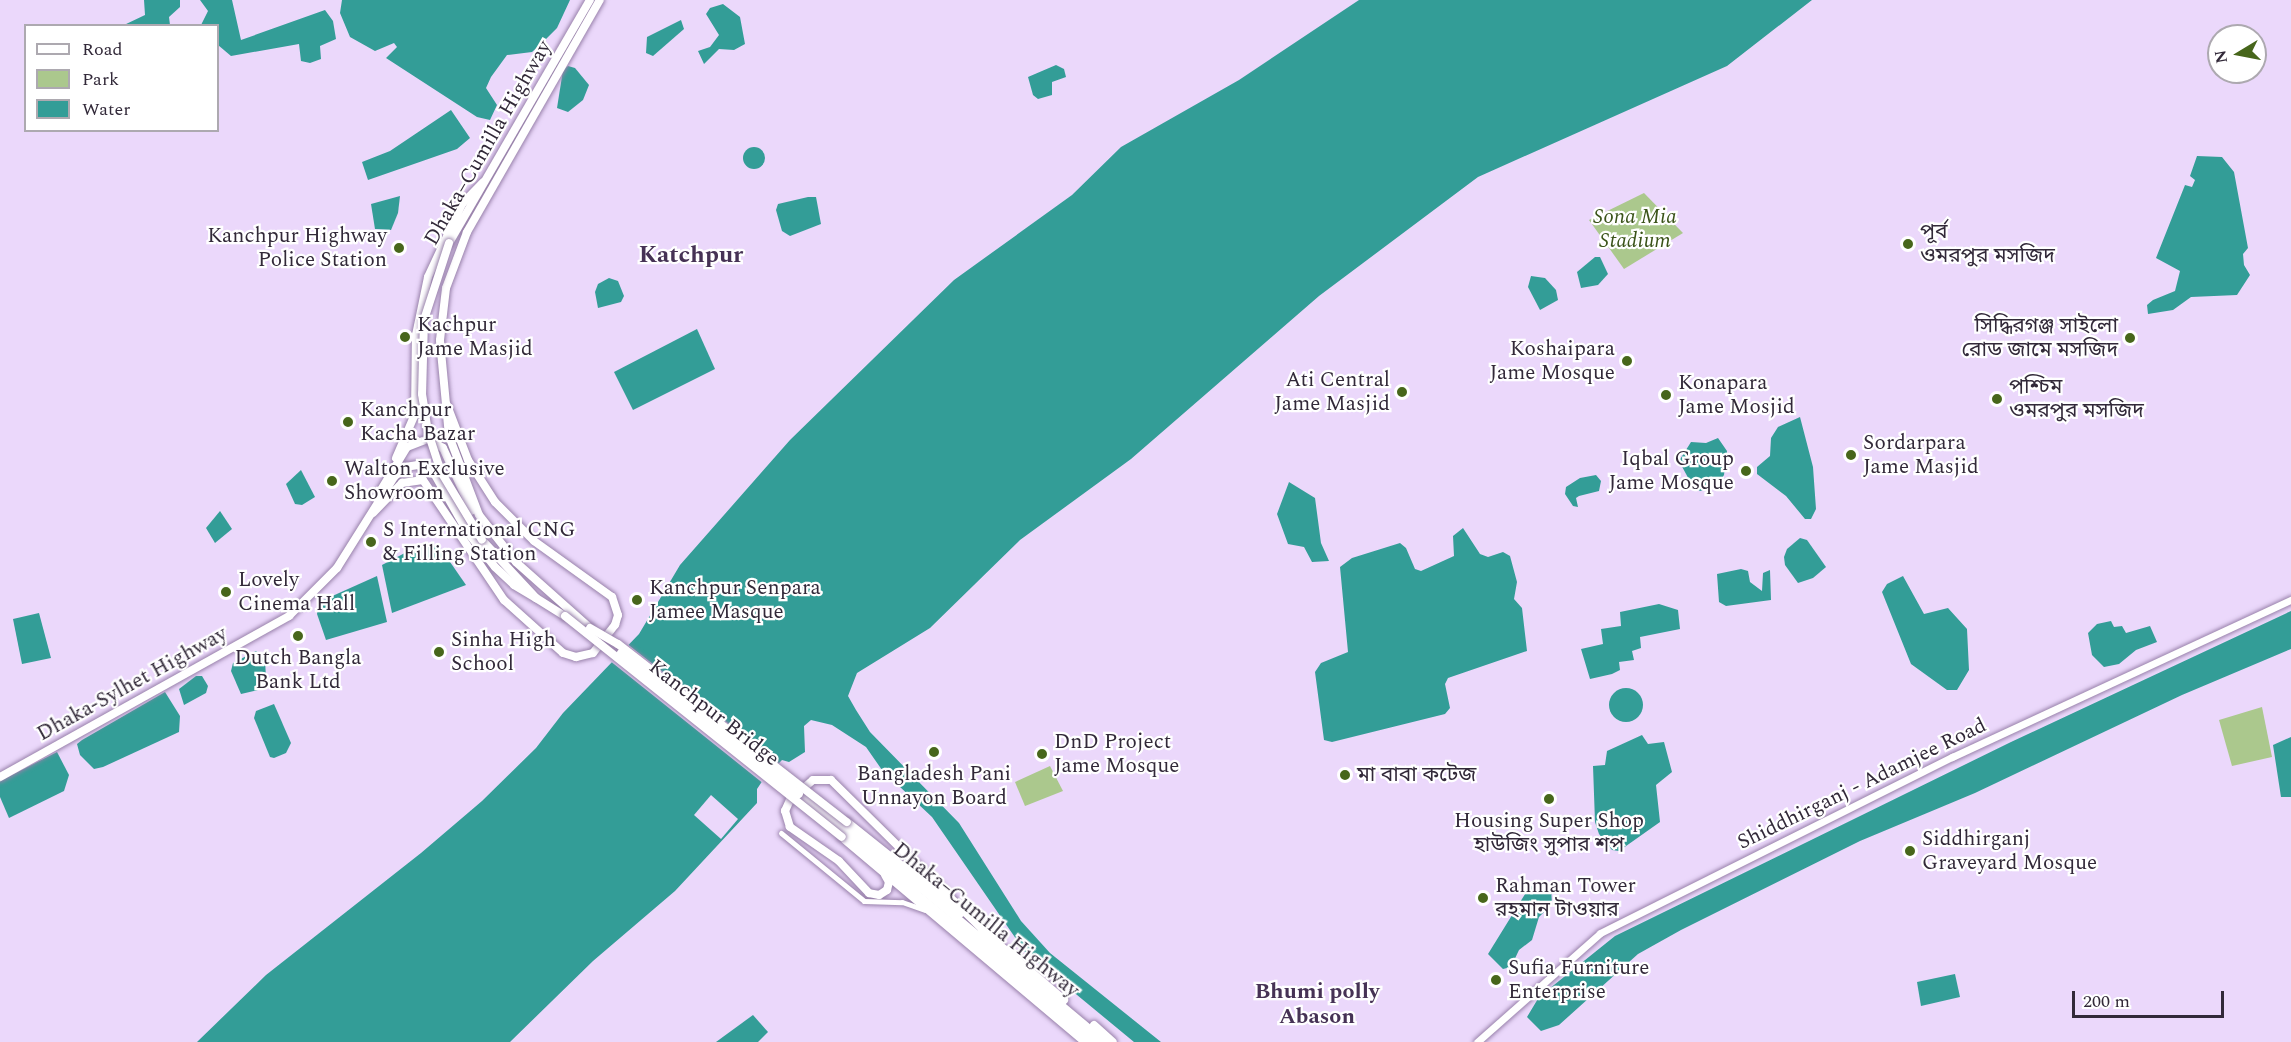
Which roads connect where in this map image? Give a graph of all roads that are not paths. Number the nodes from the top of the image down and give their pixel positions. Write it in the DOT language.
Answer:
graph roads {
  1 [pos="590,0"];
  2 [pos="600,0"];
  3 [pos="483,182"];
  4 [pos="442,398"];
  5 [pos="396,458"];
  6 [pos="372,514"];
  7 [pos="484,523"];
  8 [pos="333,572"];
  9 [pos="536,598"];
  10 [pos="2291,600"];
  11 [pos="567,613"];
  12 [pos="0,777"];
  13 [pos="845,824"];
  14 [pos="781,833"];
  15 [pos="842,837"];
  16 [pos="885,875"];
  17 [pos="927,911"];
  18 [pos="985,932"];
  19 [pos="1085,1042"];
  20 [pos="1095,1042"];
  21 [pos="1105,1042"];
  22 [pos="1113,1042"];
  23 [pos="1477,1042"];
  1 -- 3 [label="highway, Dhaka–Cumilla Highway"];
  2 -- 4 [label="highway, Dhaka–Cumilla Highway"];
  3 -- 5 [label="highway"];
  3 -- 9 [label="highway, Dhaka–Cumilla Highway, bridge"];
  4 -- 6 [label="highway"];
  4 -- 7 [label="highway, Dhaka–Cumilla Highway"];
  5 -- 7 [label="highway, Dhaka-Sylhet Highway"];
  5 -- 8 [label="highway, Dhaka-Sylhet Highway"];
  6 -- 8 [label="highway, Dhaka-Sylhet Highway"];
  6 -- 9 [label="highway, Dhaka-Sylhet Highway"];
  7 -- 11 [label="highway, Dhaka–Cumilla Highway"];
  8 -- 12 [label="highway, Dhaka-Sylhet Highway"];
  9 -- 11 [label="highway, Dhaka–Cumilla Highway"];
  10 -- 23 [label="main road, Shiddhirganj - Adamjee Road"];
  11 -- 13 [label="highway, Kanchpur Bridge, bridge"];
  11 -- 15 [label="highway, Kanchpur Bridge, bridge"];
  13 -- 18 [label="highway"];
  13 -- 21 [label="highway, Dhaka–Cumilla Highway"];
  14 -- 17 [label="street"];
  15 -- 16 [label="highway"];
  15 -- 20 [label="highway, Dhaka–Cumilla Highway"];
  16 -- 17 [label="highway"];
  16 -- 18 [label="highway"];
  17 -- 19 [label="highway"];
  18 -- 22 [label="highway"];
}
